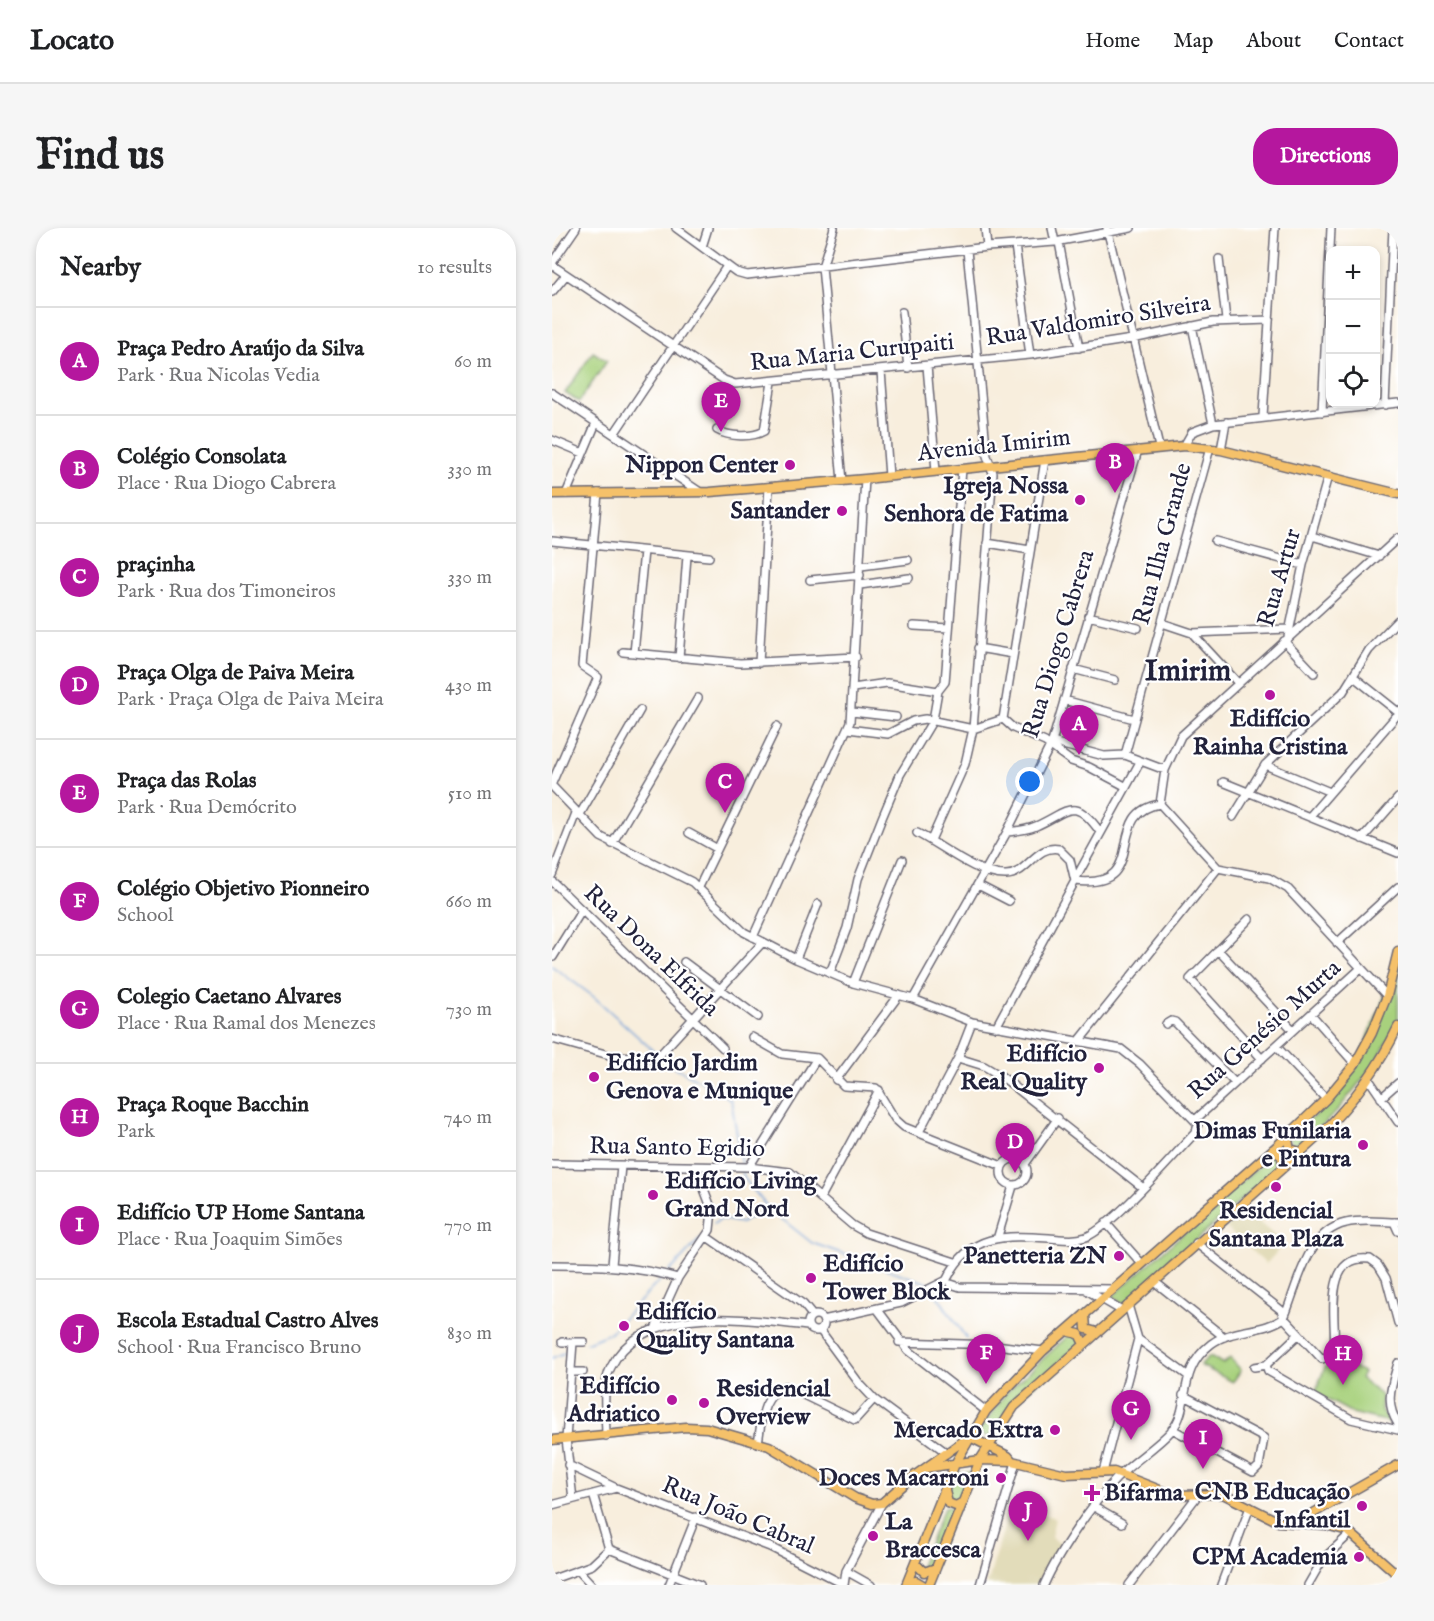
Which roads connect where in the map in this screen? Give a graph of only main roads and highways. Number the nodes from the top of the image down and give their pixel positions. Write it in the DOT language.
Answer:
graph roads {
  1 [pos="552,494"];
  2 [pos="1398,494"];
  3 [pos="1398,951"];
  4 [pos="1398,1027"];
  5 [pos="1287,1136"];
  6 [pos="1272,1150"];
  7 [pos="1301,1152"];
  8 [pos="1283,1168"];
  9 [pos="1085,1314"];
  10 [pos="1066,1331"];
  11 [pos="1097,1332"];
  12 [pos="1084,1344"];
  13 [pos="970,1437"];
  14 [pos="552,1440"];
  15 [pos="988,1446"];
  16 [pos="980,1460"];
  17 [pos="1014,1461"];
  18 [pos="955,1464"];
  19 [pos="1398,1465"];
  20 [pos="926,1468"];
  21 [pos="945,1490"];
  22 [pos="963,1502"];
  23 [pos="1320,1511"];
  24 [pos="1293,1525"];
  25 [pos="1323,1525"];
  26 [pos="915,1563"];
  27 [pos="936,1568"];
  28 [pos="1398,1575"];
  29 [pos="907,1584"];
  30 [pos="923,1585"];
  31 [pos="929,1585"];
  1 -- 2 [label="main road, Avenida Imirim"];
  3 -- 5 [label="main road"];
  4 -- 7 [label="main road"];
  5 -- 6 [label="main road"];
  5 -- 7 [label="main road"];
  6 -- 8 [label="main road"];
  6 -- 9 [label="main road"];
  7 -- 8 [label="main road"];
  8 -- 11 [label="main road"];
  9 -- 10 [label="main road"];
  9 -- 11 [label="main road"];
  10 -- 12 [label="main road"];
  10 -- 13 [label="main road"];
  11 -- 12 [label="main road"];
  12 -- 15 [label="main road"];
  13 -- 15 [label="main road"];
  13 -- 18 [label="main road"];
  13 -- 20 [label="main road"];
  14 -- 20 [label="main road"];
  15 -- 16 [label="main road"];
  15 -- 17 [label="main road"];
  16 -- 17 [label="main road"];
  16 -- 18 [label="main road"];
  16 -- 22 [label="main road"];
  17 -- 24 [label="main road"];
  18 -- 20 [label="main road"];
  18 -- 21 [label="main road"];
  19 -- 23 [label="main road"];
  21 -- 22 [label="main road"];
  21 -- 26 [label="main road"];
  22 -- 27 [label="main road"];
  23 -- 24 [label="main road"];
  23 -- 25 [label="main road"];
  24 -- 25 [label="main road"];
  25 -- 28 [label="main road"];
  26 -- 27 [label="main road"];
  26 -- 29 [label="main road"];
  27 -- 31 [label="main road"];
  29 -- 30 [label="main road"];
}
